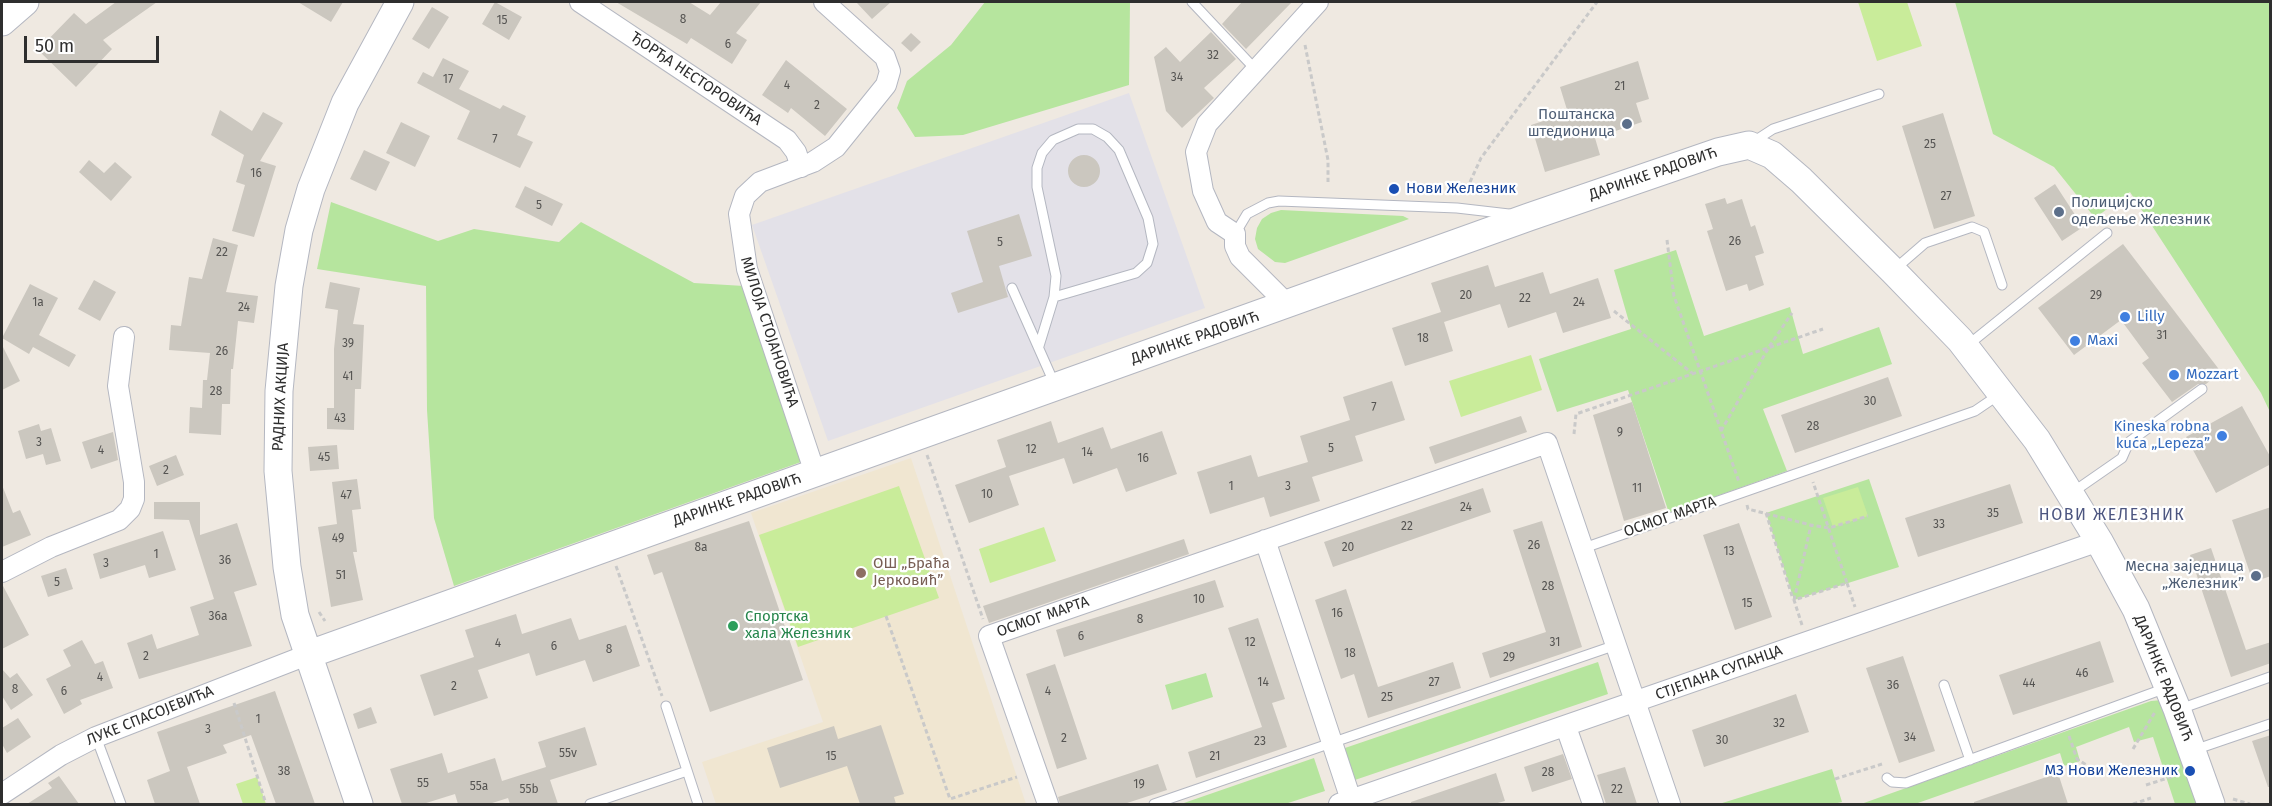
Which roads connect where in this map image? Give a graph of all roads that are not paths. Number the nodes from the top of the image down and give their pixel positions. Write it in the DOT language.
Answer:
graph roads {
  1 [pos="25,2"];
  2 [pos="400,2"];
  3 [pos="580,2"];
  4 [pos="824,2"];
  5 [pos="1192,2"];
  6 [pos="1318,2"];
  7 [pos="2,22"];
  8 [pos="1256,70"];
  9 [pos="1879,94"];
  10 [pos="1749,145"];
  11 [pos="801,167"];
  12 [pos="1529,217"];
  13 [pos="2107,233"];
  14 [pos="1235,234"];
  15 [pos="1893,271"];
  16 [pos="2002,285"];
  17 [pos="1012,288"];
  18 [pos="1054,297"];
  19 [pos="1288,305"];
  20 [pos="124,337"];
  21 [pos="1039,346"];
  22 [pos="1966,347"];
  23 [pos="1056,387"];
  24 [pos="2202,390"];
  25 [pos="2002,393"];
  26 [pos="814,473"];
  27 [pos="2071,494"];
  28 [pos="1265,540"];
  29 [pos="2099,541"];
  30 [pos="1584,548"];
  31 [pos="2,572"];
  32 [pos="1616,645"];
  33 [pos="307,655"];
  34 [pos="2271,677"];
  35 [pos="1944,685"];
  36 [pos="2168,696"];
  37 [pos="1635,703"];
  38 [pos="666,706"];
  39 [pos="2271,724"];
  40 [pos="1566,727"];
  41 [pos="96,736"];
  42 [pos="1331,744"];
  43 [pos="2192,750"];
  44 [pos="1970,760"];
  45 [pos="687,771"];
  46 [pos="1887,778"];
  47 [pos="2,794"];
  48 [pos="2218,800"];
  49 [pos="1345,802"];
  50 [pos="121,804"];
  51 [pos="359,804"];
  52 [pos="590,804"];
  53 [pos="698,804"];
  54 [pos="1048,804"];
  55 [pos="1154,804"];
  56 [pos="1593,804"];
  57 [pos="1670,804"];
  1 -- 7 [label="street"];
  2 -- 33 [label="street, РАДНИХ АКЦИЈА"];
  3 -- 11 [label="street, ЂОРЂА НЕСТОРОВИЋА"];
  4 -- 11 [label="street, МИЛОЈА СТОЈАНОВИЋА"];
  5 -- 8 [label="lane"];
  6 -- 8 [label="street"];
  8 -- 14 [label="street"];
  9 -- 10 [label="lane"];
  10 -- 12 [label="street, ДАРИНКЕ РАДОВИЋ"];
  10 -- 15 [label="street, ДАРИНКЕ РАДОВИЋ"];
  11 -- 26 [label="street, МИЛОЈА СТОЈАНОВИЋА"];
  12 -- 14 [label="lane"];
  12 -- 19 [label="street, ДАРИНКЕ РАДОВИЋ"];
  13 -- 22 [label="lane"];
  14 -- 19 [label="street"];
  15 -- 16 [label="lane"];
  15 -- 22 [label="street, ДАРИНКЕ РАДОВИЋ"];
  17 -- 21 [label="lane"];
  18 -- 18 [label="lane"];
  18 -- 21 [label="lane"];
  19 -- 23 [label="street, ДАРИНКЕ РАДОВИЋ"];
  20 -- 31 [label="street"];
  21 -- 23 [label="lane"];
  22 -- 25 [label="street, ДАРИНКЕ РАДОВИЋ"];
  23 -- 26 [label="street, ДАРИНКЕ РАДОВИЋ"];
  24 -- 27 [label="lane"];
  25 -- 27 [label="street, ДАРИНКЕ РАДОВИЋ"];
  25 -- 30 [label="lane, ОСМОГ МАРТА"];
  26 -- 33 [label="street, ДАРИНКЕ РАДОВИЋ"];
  27 -- 29 [label="street, ДАРИНКЕ РАДОВИЋ"];
  28 -- 30 [label="street, ОСМОГ МАРТА"];
  28 -- 42 [label="street"];
  28 -- 54 [label="street, ОСМОГ МАРТА"];
  29 -- 36 [label="street, ДАРИНКЕ РАДОВИЋ"];
  29 -- 37 [label="street, СТЈЕПАНА СУПАНЦА"];
  30 -- 32 [label="street, ОСМОГ МАРТА"];
  32 -- 37 [label="street, ОСМОГ МАРТА"];
  32 -- 42 [label="lane"];
  33 -- 41 [label="street, ЛУКЕ СПАСОЈЕВИЋА"];
  33 -- 51 [label="street, РАДНИХ АКЦИЈА"];
  34 -- 36 [label="lane"];
  35 -- 44 [label="lane"];
  36 -- 43 [label="street, ДАРИНКЕ РАДОВИЋ"];
  36 -- 44 [label="lane"];
  37 -- 40 [label="street, СТЈЕПАНА СУПАНЦА"];
  37 -- 57 [label="street, ОСМОГ МАРТА"];
  38 -- 45 [label="lane"];
  39 -- 43 [label="lane"];
  40 -- 49 [label="street, СТЈЕПАНА СУПАНЦА"];
  40 -- 56 [label="street"];
  41 -- 47 [label="street, ЛУКЕ СПАСОЈЕВИЋА"];
  41 -- 50 [label="lane"];
  42 -- 49 [label="street"];
  42 -- 55 [label="lane"];
  43 -- 48 [label="street, ДАРИНКЕ РАДОВИЋ"];
  44 -- 46 [label="lane"];
  45 -- 52 [label="lane"];
  45 -- 53 [label="lane"];
}
